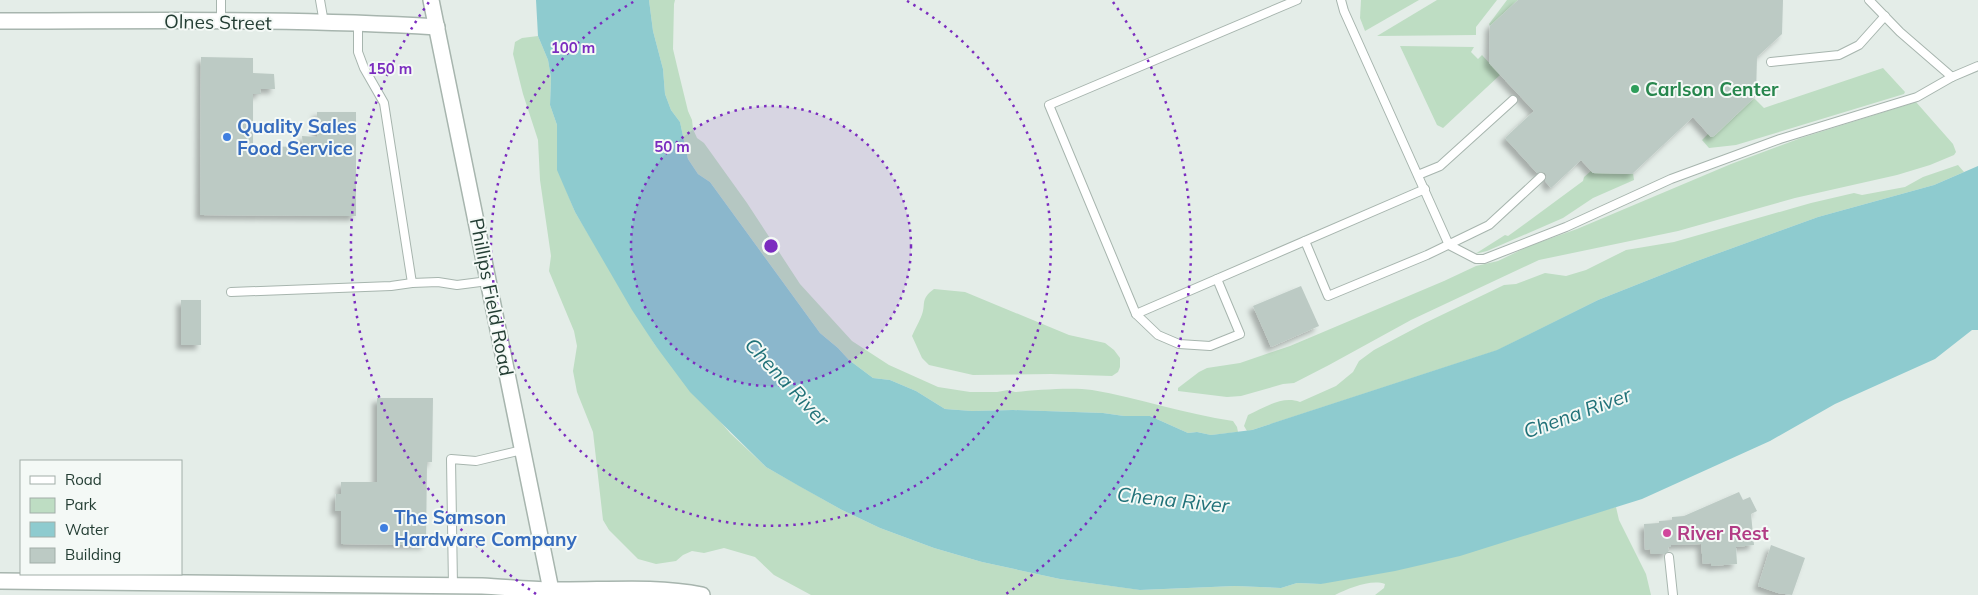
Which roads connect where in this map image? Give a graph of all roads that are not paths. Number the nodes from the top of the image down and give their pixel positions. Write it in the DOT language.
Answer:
graph roads {
  1 [pos="221,0"];
  2 [pos="320,0"];
  3 [pos="431,0"];
  4 [pos="1297,0"];
  5 [pos="1341,0"];
  6 [pos="1869,0"];
  7 [pos="1885,16"];
  8 [pos="0,21"];
  9 [pos="221,22"];
  10 [pos="324,23"];
  11 [pos="358,24"];
  12 [pos="437,27"];
  13 [pos="1771,62"];
  14 [pos="1978,66"];
  15 [pos="1952,76"];
  16 [pos="1513,100"];
  17 [pos="1418,175"];
  18 [pos="1541,177"];
  19 [pos="1425,189"];
  20 [pos="1305,241"];
  21 [pos="1449,245"];
  22 [pos="1217,279"];
  23 [pos="488,281"];
  24 [pos="412,283"];
  25 [pos="231,292"];
  26 [pos="1136,314"];
  27 [pos="522,450"];
  28 [pos="1669,557"];
  29 [pos="0,581"];
  30 [pos="453,586"];
  31 [pos="551,592"];
  32 [pos="702,595"];
  33 [pos="1673,595"];
  1 -- 9 [label="lane"];
  2 -- 10 [label="lane"];
  3 -- 12 [label="street, Phillips Field Road"];
  4 -- 26 [label="lane"];
  5 -- 17 [label="lane"];
  6 -- 7 [label="lane"];
  7 -- 13 [label="lane"];
  7 -- 15 [label="lane"];
  8 -- 9 [label="street, Olnes Street"];
  9 -- 10 [label="street, Olnes Street"];
  10 -- 11 [label="street, Olnes Street"];
  11 -- 12 [label="street, Olnes Street"];
  11 -- 24 [label="lane"];
  12 -- 23 [label="street, Phillips Field Road"];
  14 -- 15 [label="lane"];
  15 -- 21 [label="lane"];
  16 -- 17 [label="lane"];
  17 -- 19 [label="lane"];
  18 -- 21 [label="lane"];
  19 -- 20 [label="lane"];
  19 -- 21 [label="lane"];
  20 -- 21 [label="lane"];
  20 -- 22 [label="lane"];
  22 -- 26 [label="lane"];
  22 -- 26 [label="lane"];
  23 -- 24 [label="lane"];
  23 -- 27 [label="street, Phillips Field Road"];
  24 -- 25 [label="lane"];
  27 -- 30 [label="lane"];
  27 -- 31 [label="street, Phillips Field Road"];
  28 -- 33 [label="lane"];
  29 -- 30 [label="street"];
  30 -- 31 [label="street"];
  31 -- 32 [label="street"];
}
